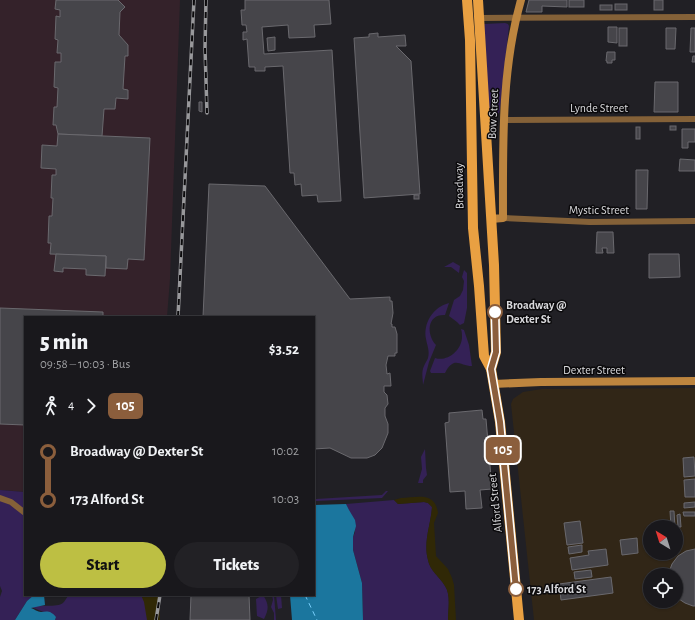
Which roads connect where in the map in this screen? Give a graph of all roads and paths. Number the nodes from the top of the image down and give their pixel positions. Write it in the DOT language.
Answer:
graph roads {
  1 [pos="467,0"];
  2 [pos="478,0"];
  3 [pos="521,0"];
  4 [pos="695,17"];
  5 [pos="480,18"];
  6 [pos="516,18"];
  7 [pos="695,119"];
  8 [pos="504,120"];
  9 [pos="503,218"];
  10 [pos="491,219"];
  11 [pos="695,221"];
  12 [pos="491,369"];
  13 [pos="695,381"];
  14 [pos="493,384"];
  15 [pos="0,498"];
  16 [pos="24,512"];
  17 [pos="519,620"];
  1 -- 12 [label="main road, Broadway"];
  2 -- 5 [label="main road, Broadway"];
  3 -- 6 [label="main road, Bow Street"];
  4 -- 6 [label="street"];
  5 -- 6 [label="street"];
  5 -- 10 [label="main road, Broadway"];
  6 -- 8 [label="main road, Bow Street"];
  7 -- 8 [label="street, Lynde Street"];
  8 -- 9 [label="main road, Bow Street"];
  9 -- 10 [label="main road"];
  9 -- 11 [label="street, Mystic Street"];
  10 -- 12 [label="main road, Broadway"];
  12 -- 14 [label="main road, Broadway"];
  13 -- 14 [label="main road, Dexter Street"];
  14 -- 17 [label="main road, Alford Street"];
  15 -- 16 [label="street"];
}
